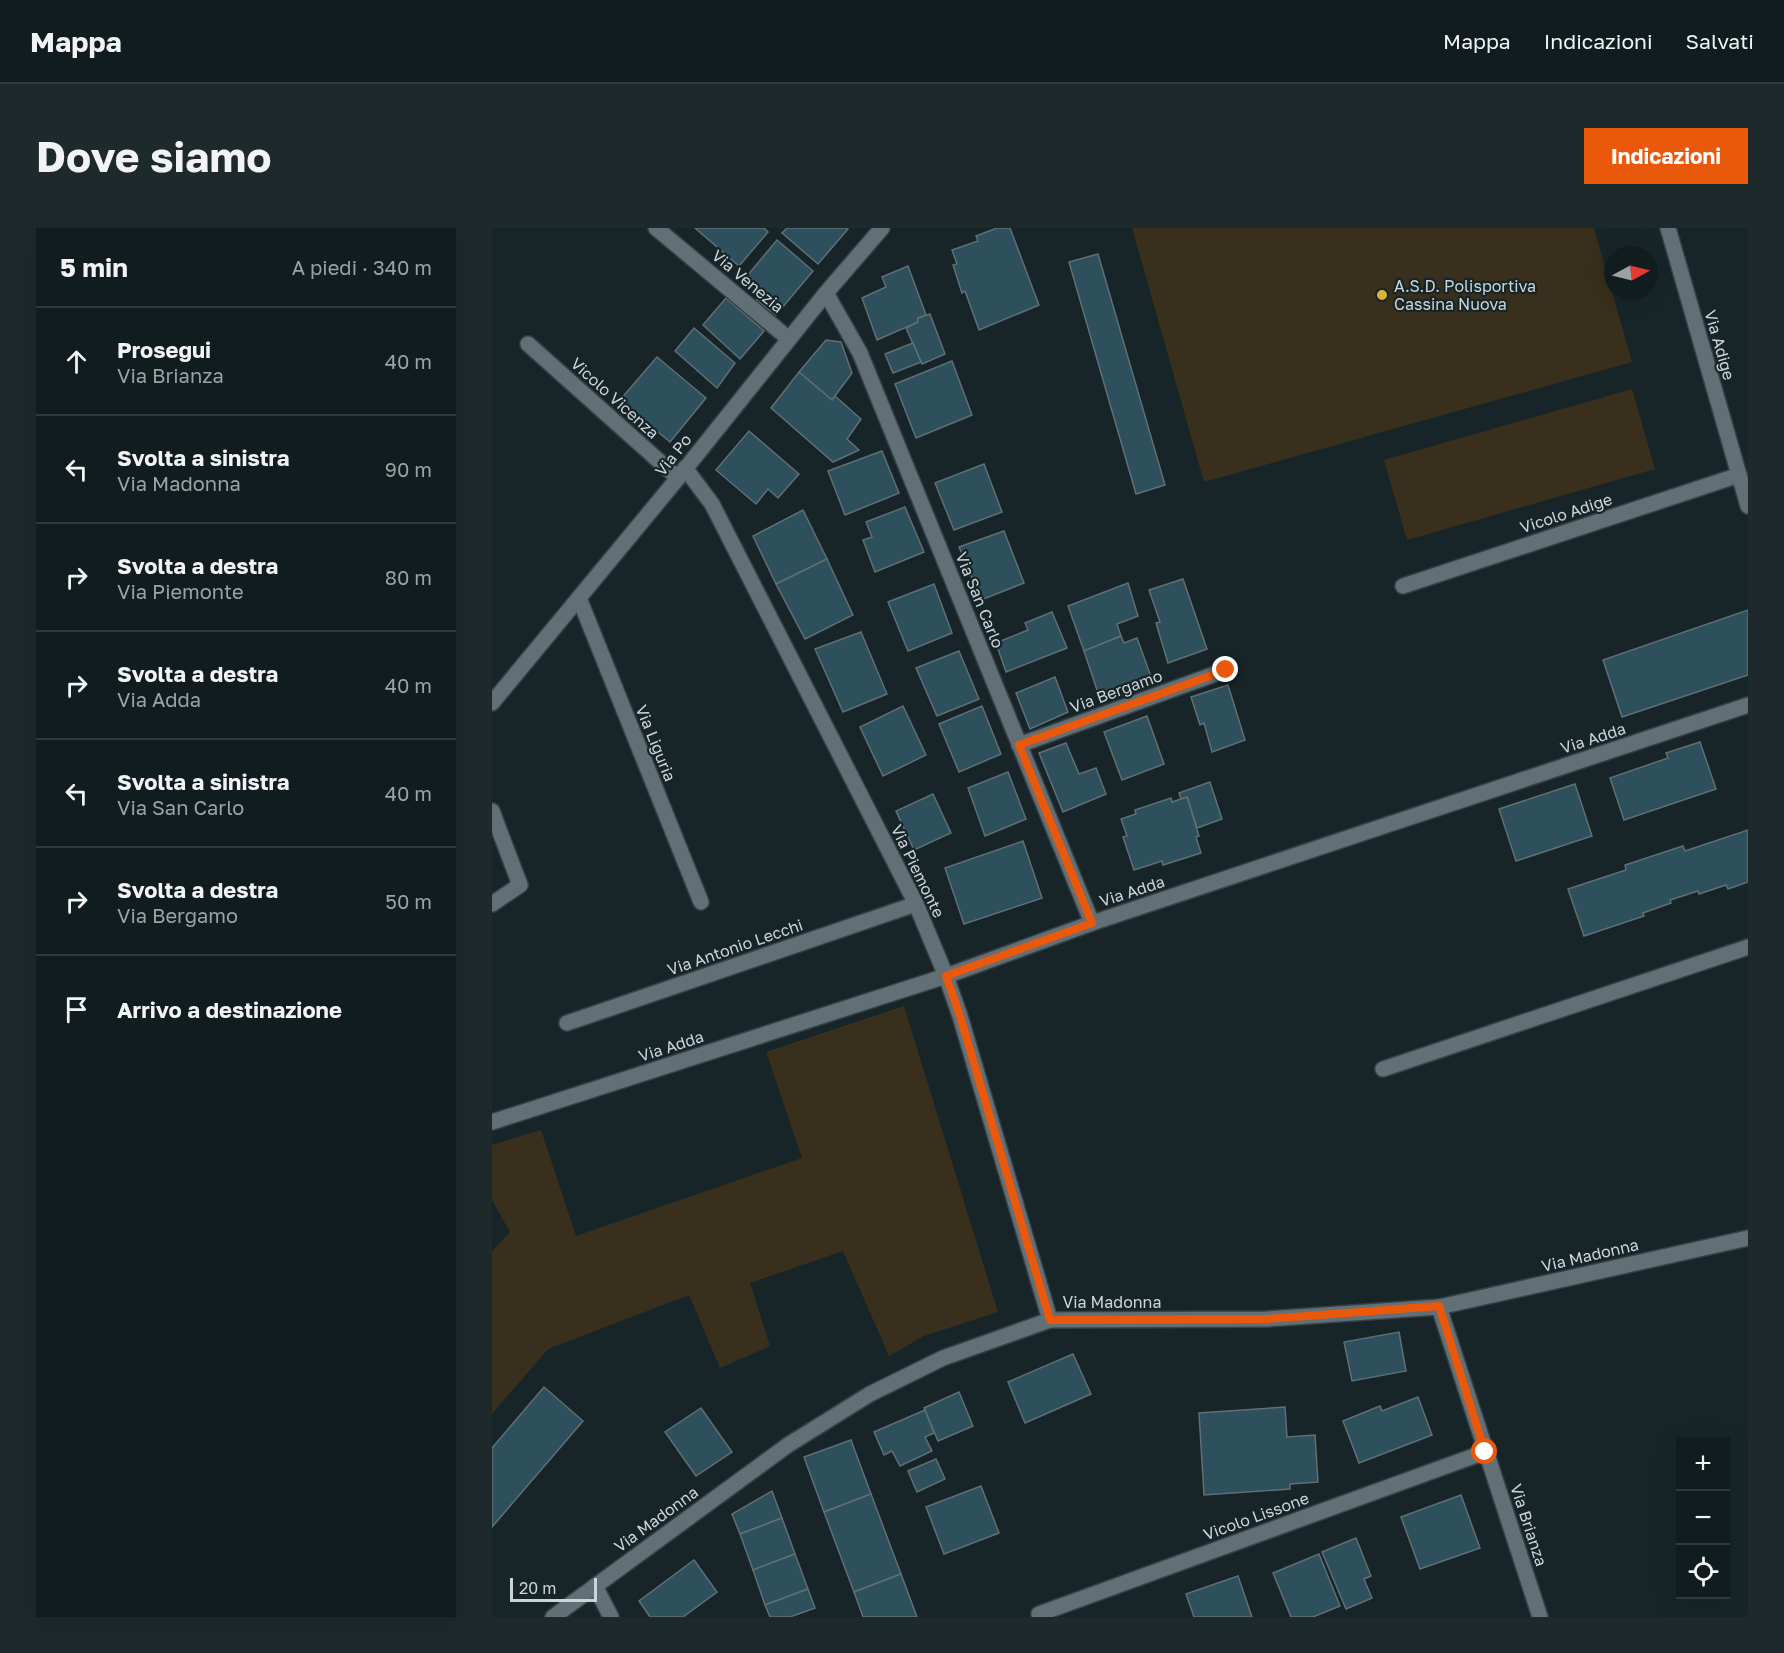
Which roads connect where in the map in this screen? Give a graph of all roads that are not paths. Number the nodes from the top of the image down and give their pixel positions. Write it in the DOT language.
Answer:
graph roads {
  1 [pos="656,228"];
  2 [pos="882,228"];
  3 [pos="1668,228"];
  4 [pos="826,293"];
  5 [pos="789,339"];
  6 [pos="528,344"];
  7 [pos="681,473"];
  8 [pos="1739,475"];
  9 [pos="1748,506"];
  10 [pos="1403,586"];
  11 [pos="579,597"];
  12 [pos="1226,670"];
  13 [pos="492,703"];
  14 [pos="1748,705"];
  15 [pos="1019,745"];
  16 [pos="492,811"];
  17 [pos="701,902"];
  18 [pos="492,904"];
  19 [pos="916,904"];
  20 [pos="1092,923"];
  21 [pos="1748,947"];
  22 [pos="946,976"];
  23 [pos="567,1023"];
  24 [pos="1383,1069"];
  25 [pos="492,1122"];
  26 [pos="1748,1238"];
  27 [pos="1439,1306"];
  28 [pos="1050,1320"];
  29 [pos="1485,1452"];
  30 [pos="594,1586"];
  31 [pos="1039,1614"];
  32 [pos="553,1617"];
  33 [pos="611,1617"];
  34 [pos="1540,1617"];
  1 -- 5 [label="street, Via Venezia"];
  2 -- 4 [label="street, Via Po"];
  3 -- 8 [label="street, Via Adige"];
  4 -- 5 [label="street, Via Po"];
  4 -- 15 [label="street, Via San Carlo"];
  5 -- 7 [label="street, Via Po"];
  6 -- 7 [label="street, Vicolo Vicenza"];
  7 -- 11 [label="street, Via Po"];
  7 -- 19 [label="street, Via Piemonte"];
  8 -- 9 [label="street, Via Adige"];
  8 -- 10 [label="street, Vicolo Adige"];
  11 -- 13 [label="street, Via Po"];
  11 -- 17 [label="street, Via Liguria"];
  12 -- 15 [label="street, Via Bergamo"];
  14 -- 20 [label="street, Via Adda"];
  15 -- 20 [label="street, Via San Carlo"];
  16 -- 18 [label="street"];
  19 -- 22 [label="street, Via Piemonte"];
  19 -- 23 [label="street, Via Antonio Lecchi"];
  20 -- 22 [label="street, Via Adda"];
  21 -- 24 [label="street"];
  22 -- 25 [label="street, Via Adda"];
  22 -- 28 [label="street, Via Piemonte"];
  26 -- 27 [label="street, Via Madonna"];
  27 -- 28 [label="street, Via Madonna"];
  27 -- 29 [label="street, Via Brianza"];
  28 -- 30 [label="street, Via Madonna"];
  29 -- 31 [label="street, Vicolo Lissone"];
  29 -- 34 [label="street, Via Brianza"];
  30 -- 32 [label="street, Via Madonna"];
  30 -- 33 [label="street"];
}
